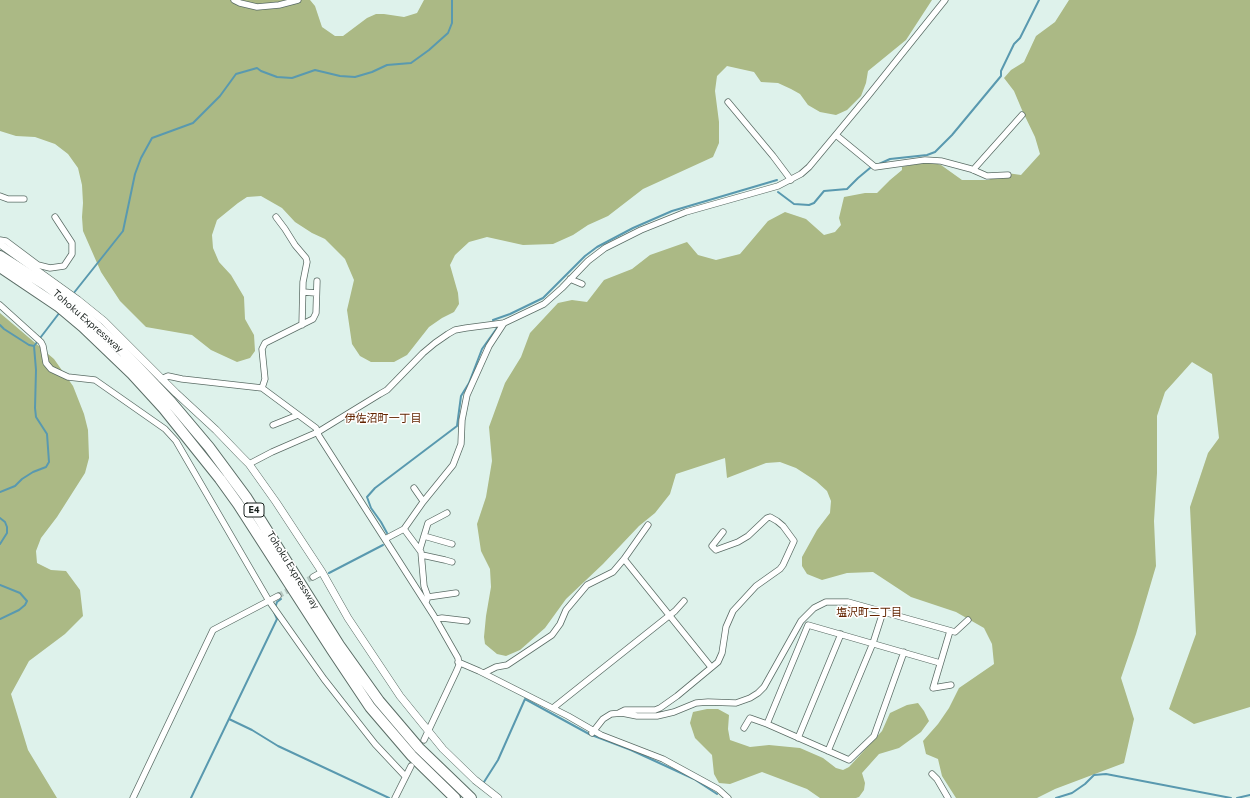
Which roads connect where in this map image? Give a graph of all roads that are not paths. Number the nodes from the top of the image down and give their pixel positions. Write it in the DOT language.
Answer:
graph roads {
  1 [pos="234,0"];
  2 [pos="298,0"];
  3 [pos="945,0"];
  4 [pos="728,102"];
  5 [pos="1022,115"];
  6 [pos="836,135"];
  7 [pos="973,170"];
  8 [pos="1008,175"];
  9 [pos="791,180"];
  10 [pos="0,196"];
  11 [pos="24,199"];
  12 [pos="54,217"];
  13 [pos="276,217"];
  14 [pos="0,240"];
  15 [pos="0,244"];
  16 [pos="0,256"];
  17 [pos="0,267"];
  18 [pos="570,279"];
  19 [pos="317,281"];
  20 [pos="582,284"];
  21 [pos="303,292"];
  22 [pos="316,293"];
  23 [pos="0,305"];
  24 [pos="504,323"];
  25 [pos="302,325"];
  26 [pos="161,379"];
  27 [pos="262,388"];
  28 [pos="298,415"];
  29 [pos="273,425"];
  30 [pos="318,432"];
  31 [pos="249,464"];
  32 [pos="414,488"];
  33 [pos="423,501"];
  34 [pos="447,513"];
  35 [pos="648,525"];
  36 [pos="404,529"];
  37 [pos="723,532"];
  38 [pos="424,536"];
  39 [pos="385,539"];
  40 [pos="452,544"];
  41 [pos="421,552"];
  42 [pos="624,559"];
  43 [pos="452,562"];
  44 [pos="322,572"];
  45 [pos="313,577"];
  46 [pos="456,593"];
  47 [pos="278,596"];
  48 [pos="427,600"];
  49 [pos="269,601"];
  50 [pos="684,601"];
  51 [pos="883,612"];
  52 [pos="670,615"];
  53 [pos="436,619"];
  54 [pos="968,620"];
  55 [pos="467,621"];
  56 [pos="950,631"];
  57 [pos="841,634"];
  58 [pos="873,643"];
  59 [pos="904,652"];
  60 [pos="458,662"];
  61 [pos="940,663"];
  62 [pos="711,667"];
  63 [pos="484,673"];
  64 [pos="951,685"];
  65 [pos="553,708"];
  66 [pos="616,714"];
  67 [pos="767,724"];
  68 [pos="744,728"];
  69 [pos="428,731"];
  70 [pos="593,732"];
  71 [pos="798,738"];
  72 [pos="424,740"];
  73 [pos="828,751"];
  74 [pos="411,766"];
  75 [pos="932,774"];
  76 [pos="405,776"];
  77 [pos="133,798"];
  78 [pos="394,798"];
  79 [pos="455,798"];
  80 [pos="471,798"];
  81 [pos="498,798"];
  82 [pos="728,798"];
  83 [pos="948,798"];
  1 -- 2 [label="street"];
  3 -- 6 [label="street"];
  4 -- 9 [label="street"];
  5 -- 7 [label="street"];
  6 -- 7 [label="street"];
  6 -- 9 [label="street"];
  7 -- 8 [label="street"];
  9 -- 18 [label="street"];
  10 -- 11 [label="street"];
  12 -- 14 [label="street"];
  13 -- 21 [label="street"];
  15 -- 26 [label="street"];
  16 -- 80 [label="highway, Tohoku Expressway / E4"];
  17 -- 79 [label="highway, Tohoku Expressway / E4"];
  18 -- 20 [label="street"];
  18 -- 24 [label="street"];
  19 -- 22 [label="street"];
  21 -- 22 [label="street"];
  21 -- 25 [label="street"];
  22 -- 25 [label="street"];
  23 -- 49 [label="street"];
  24 -- 30 [label="street"];
  24 -- 33 [label="street"];
  25 -- 27 [label="street"];
  26 -- 27 [label="street"];
  26 -- 31 [label="street"];
  27 -- 28 [label="street"];
  28 -- 29 [label="street"];
  28 -- 30 [label="street"];
  30 -- 31 [label="street"];
  30 -- 39 [label="street"];
  31 -- 44 [label="street"];
  32 -- 33 [label="street"];
  33 -- 36 [label="street"];
  34 -- 38 [label="street"];
  35 -- 42 [label="street"];
  36 -- 39 [label="street"];
  36 -- 41 [label="street"];
  37 -- 62 [label="street"];
  38 -- 40 [label="street"];
  38 -- 41 [label="street"];
  39 -- 48 [label="street"];
  41 -- 43 [label="street"];
  41 -- 48 [label="street"];
  42 -- 52 [label="street"];
  42 -- 63 [label="street"];
  44 -- 45 [label="street"];
  44 -- 69 [label="street"];
  46 -- 48 [label="street"];
  47 -- 49 [label="street"];
  48 -- 53 [label="street"];
  49 -- 76 [label="street"];
  49 -- 77 [label="street"];
  50 -- 52 [label="street"];
  51 -- 56 [label="street"];
  51 -- 58 [label="street"];
  51 -- 66 [label="street"];
  52 -- 62 [label="street"];
  52 -- 65 [label="street"];
  53 -- 55 [label="street"];
  53 -- 60 [label="street"];
  54 -- 56 [label="street"];
  56 -- 61 [label="street"];
  57 -- 58 [label="street"];
  57 -- 67 [label="street"];
  57 -- 71 [label="street"];
  58 -- 59 [label="street"];
  58 -- 73 [label="street"];
  59 -- 61 [label="street"];
  59 -- 73 [label="street"];
  60 -- 63 [label="street"];
  60 -- 69 [label="street"];
  61 -- 64 [label="street"];
  62 -- 66 [label="street"];
  63 -- 65 [label="street"];
  65 -- 70 [label="street"];
  66 -- 70 [label="street"];
  67 -- 68 [label="street"];
  67 -- 71 [label="street"];
  69 -- 72 [label="street"];
  69 -- 81 [label="street"];
  70 -- 82 [label="street"];
  71 -- 73 [label="street"];
  74 -- 76 [label="street"];
  75 -- 83 [label="street"];
  76 -- 78 [label="street"];
}
